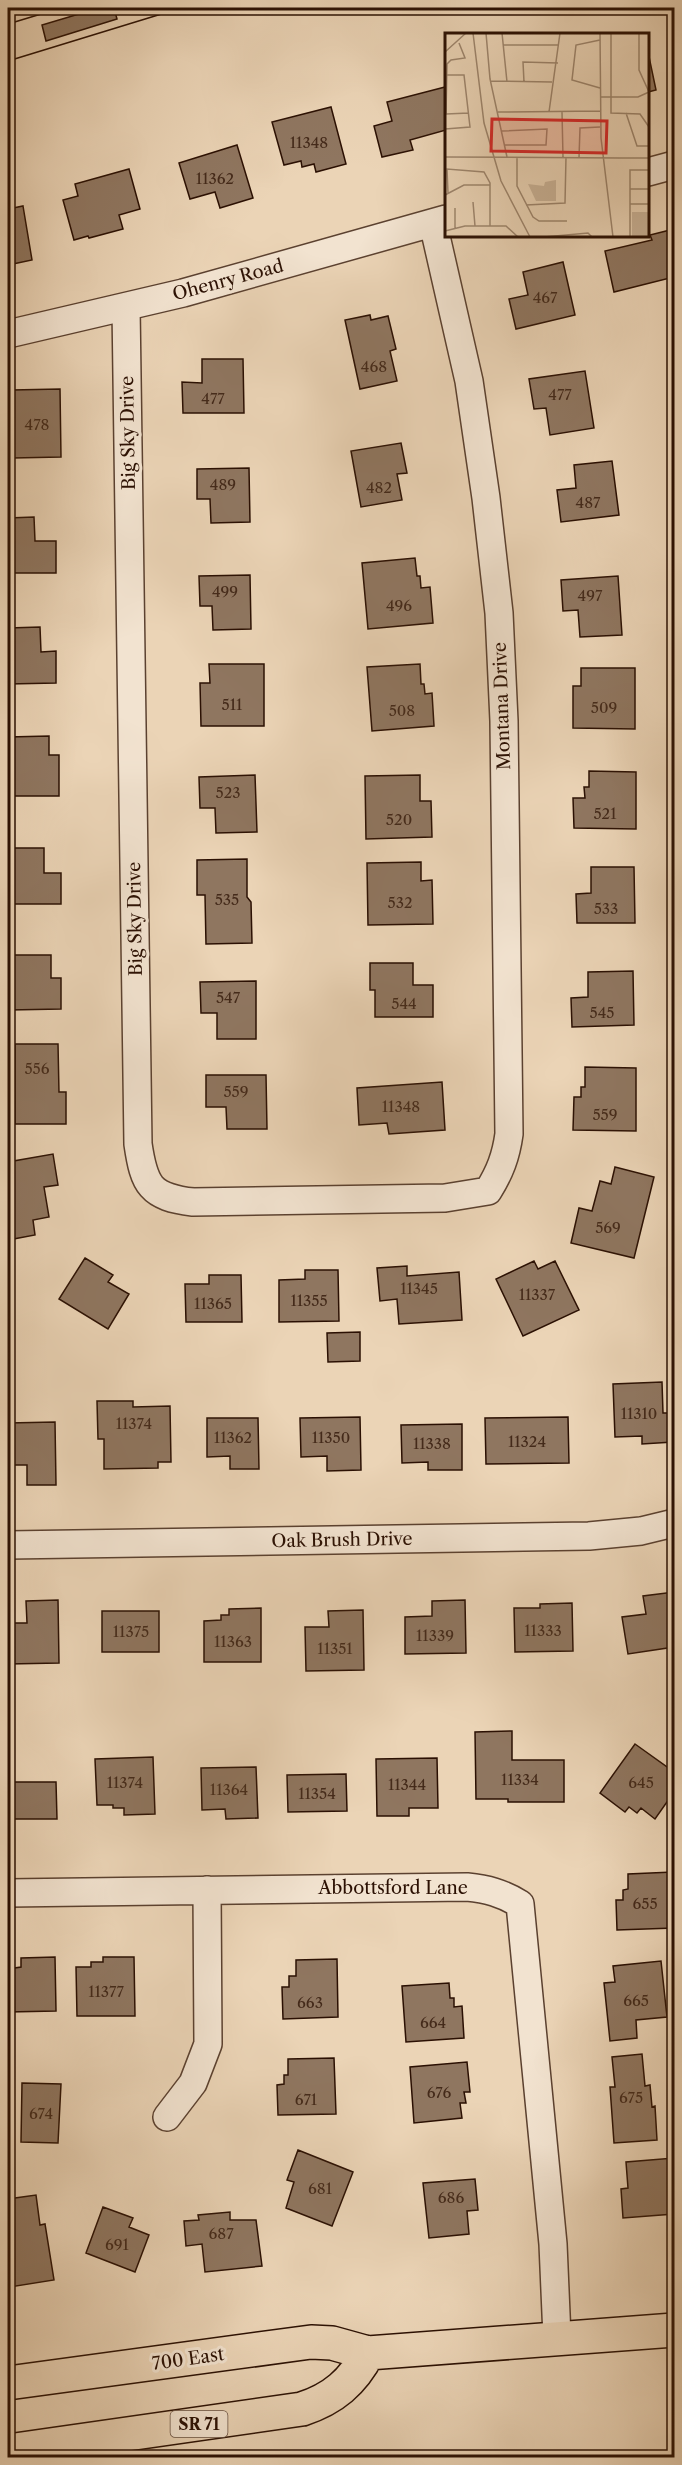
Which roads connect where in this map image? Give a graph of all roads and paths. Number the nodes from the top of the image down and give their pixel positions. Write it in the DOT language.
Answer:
graph roads {
  1 [pos="675,165"];
  2 [pos="649,172"];
  3 [pos="440,221"];
  4 [pos="126,307"];
  5 [pos="8,334"];
  6 [pos="488,1191"];
  7 [pos="675,1523"];
  8 [pos="8,1545"];
  9 [pos="207,1890"];
  10 [pos="8,1893"];
  11 [pos="167,2117"];
  12 [pos="675,2330"];
  13 [pos="557,2337"];
  14 [pos="368,2353"];
  15 [pos="8,2383"];
  16 [pos="8,2451"];
  1 -- 2 [label="street"];
  3 -- 4 [label="street, Ohenry Road"];
  3 -- 6 [label="street, Montana Drive"];
  4 -- 5 [label="street, Ohenry Road"];
  4 -- 6 [label="street, Big Sky Drive"];
  7 -- 8 [label="street, Oak Brush Drive"];
  9 -- 10 [label="street, Abbottsford Lane"];
  9 -- 11 [label="street"];
  9 -- 13 [label="street, Abbottsford Lane"];
  12 -- 13 [label="main road, 700 East"];
  13 -- 14 [label="main road, 700 East"];
  14 -- 15 [label="main road, 700 East"];
  14 -- 16 [label="main road, SR 71"];
}
